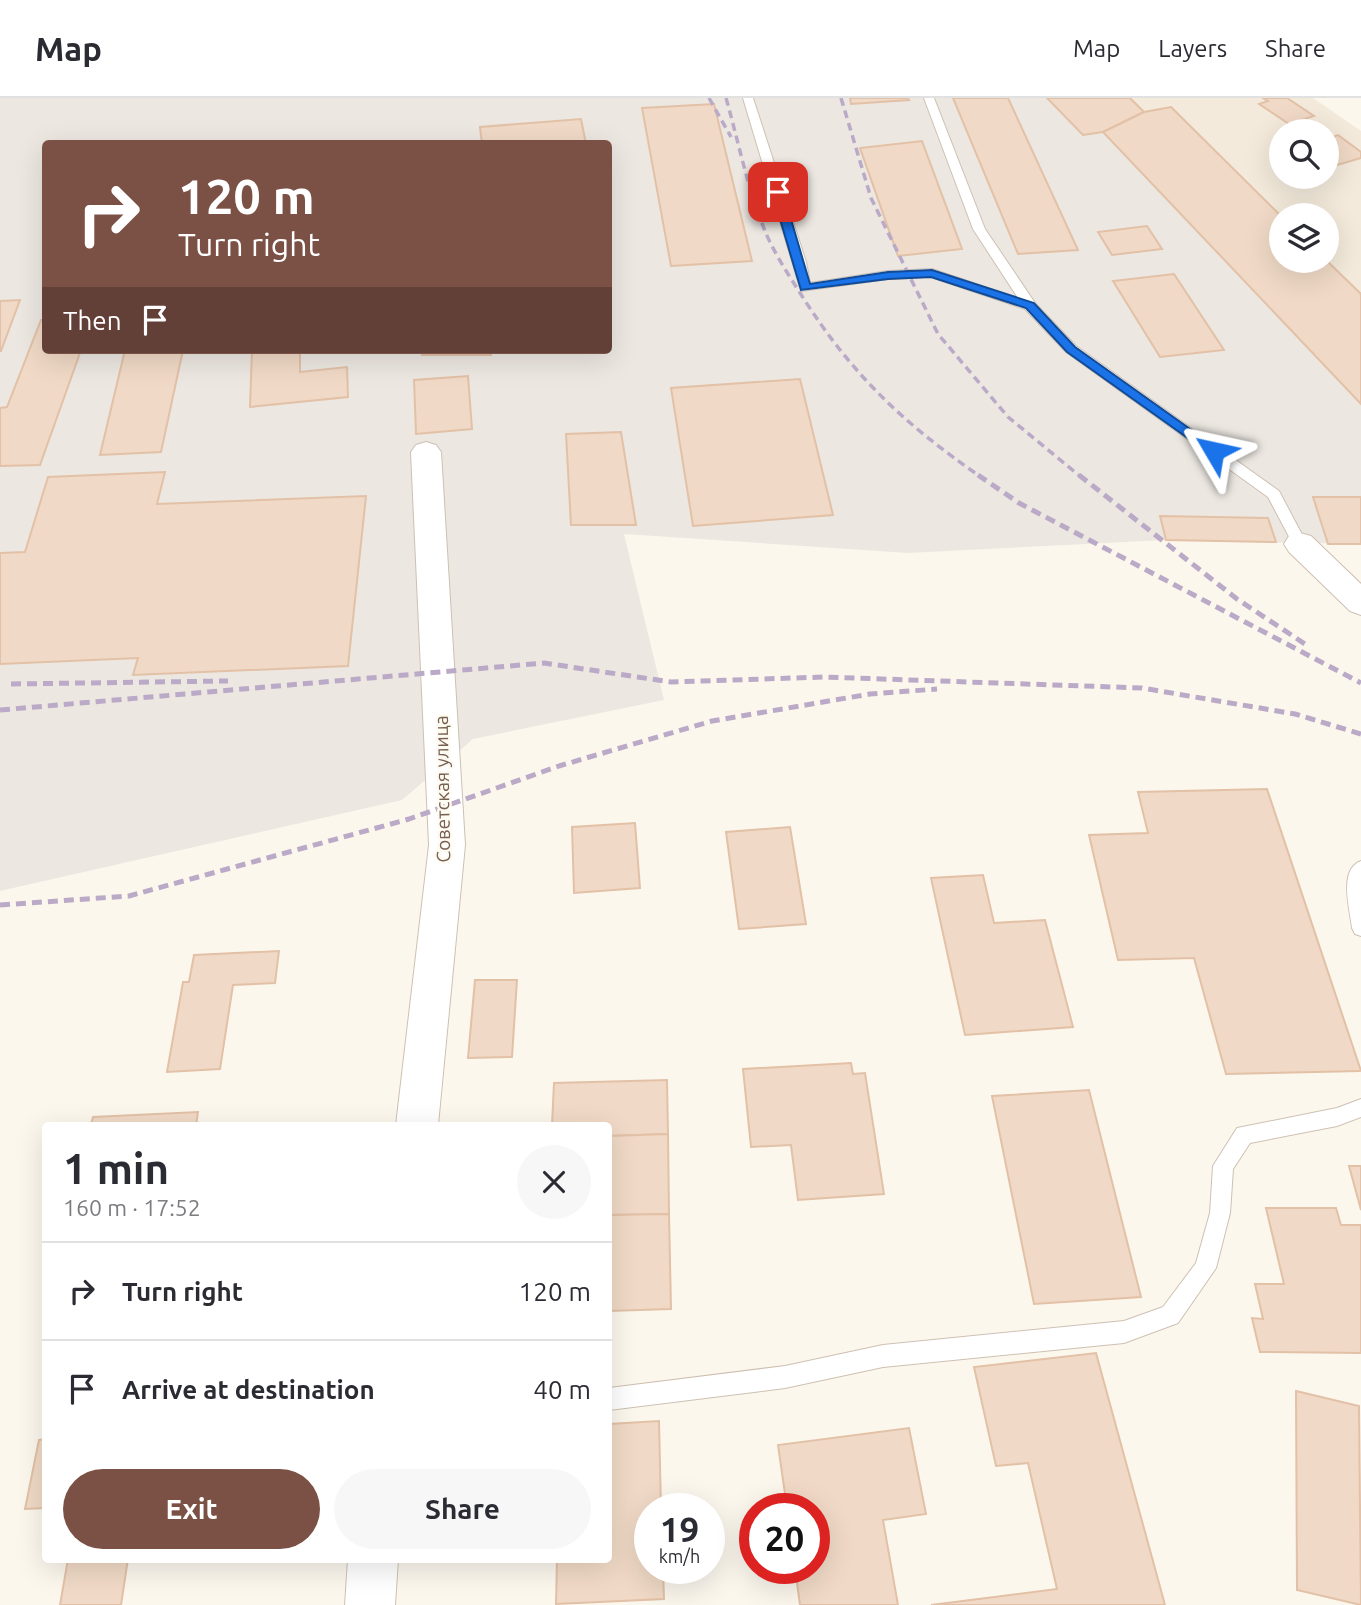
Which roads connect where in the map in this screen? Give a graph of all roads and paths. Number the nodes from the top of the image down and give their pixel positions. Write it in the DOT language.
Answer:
graph roads {
  1 [pos="748,98"];
  2 [pos="929,98"];
  3 [pos="1030,306"];
  4 [pos="426,452"];
  5 [pos="1300,544"];
  6 [pos="1361,603"];
  7 [pos="1361,868"];
  8 [pos="1361,928"];
  9 [pos="1361,1108"];
  10 [pos="417,1122"];
  11 [pos="612,1399"];
  12 [pos="373,1563"];
  13 [pos="370,1605"];
  1 -- 3 [label="lane"];
  2 -- 3 [label="lane"];
  3 -- 5 [label="lane"];
  4 -- 10 [label="street, Советская улица"];
  5 -- 6 [label="street"];
  7 -- 8 [label="lane"];
  9 -- 11 [label="lane"];
  12 -- 13 [label="street"];
}
